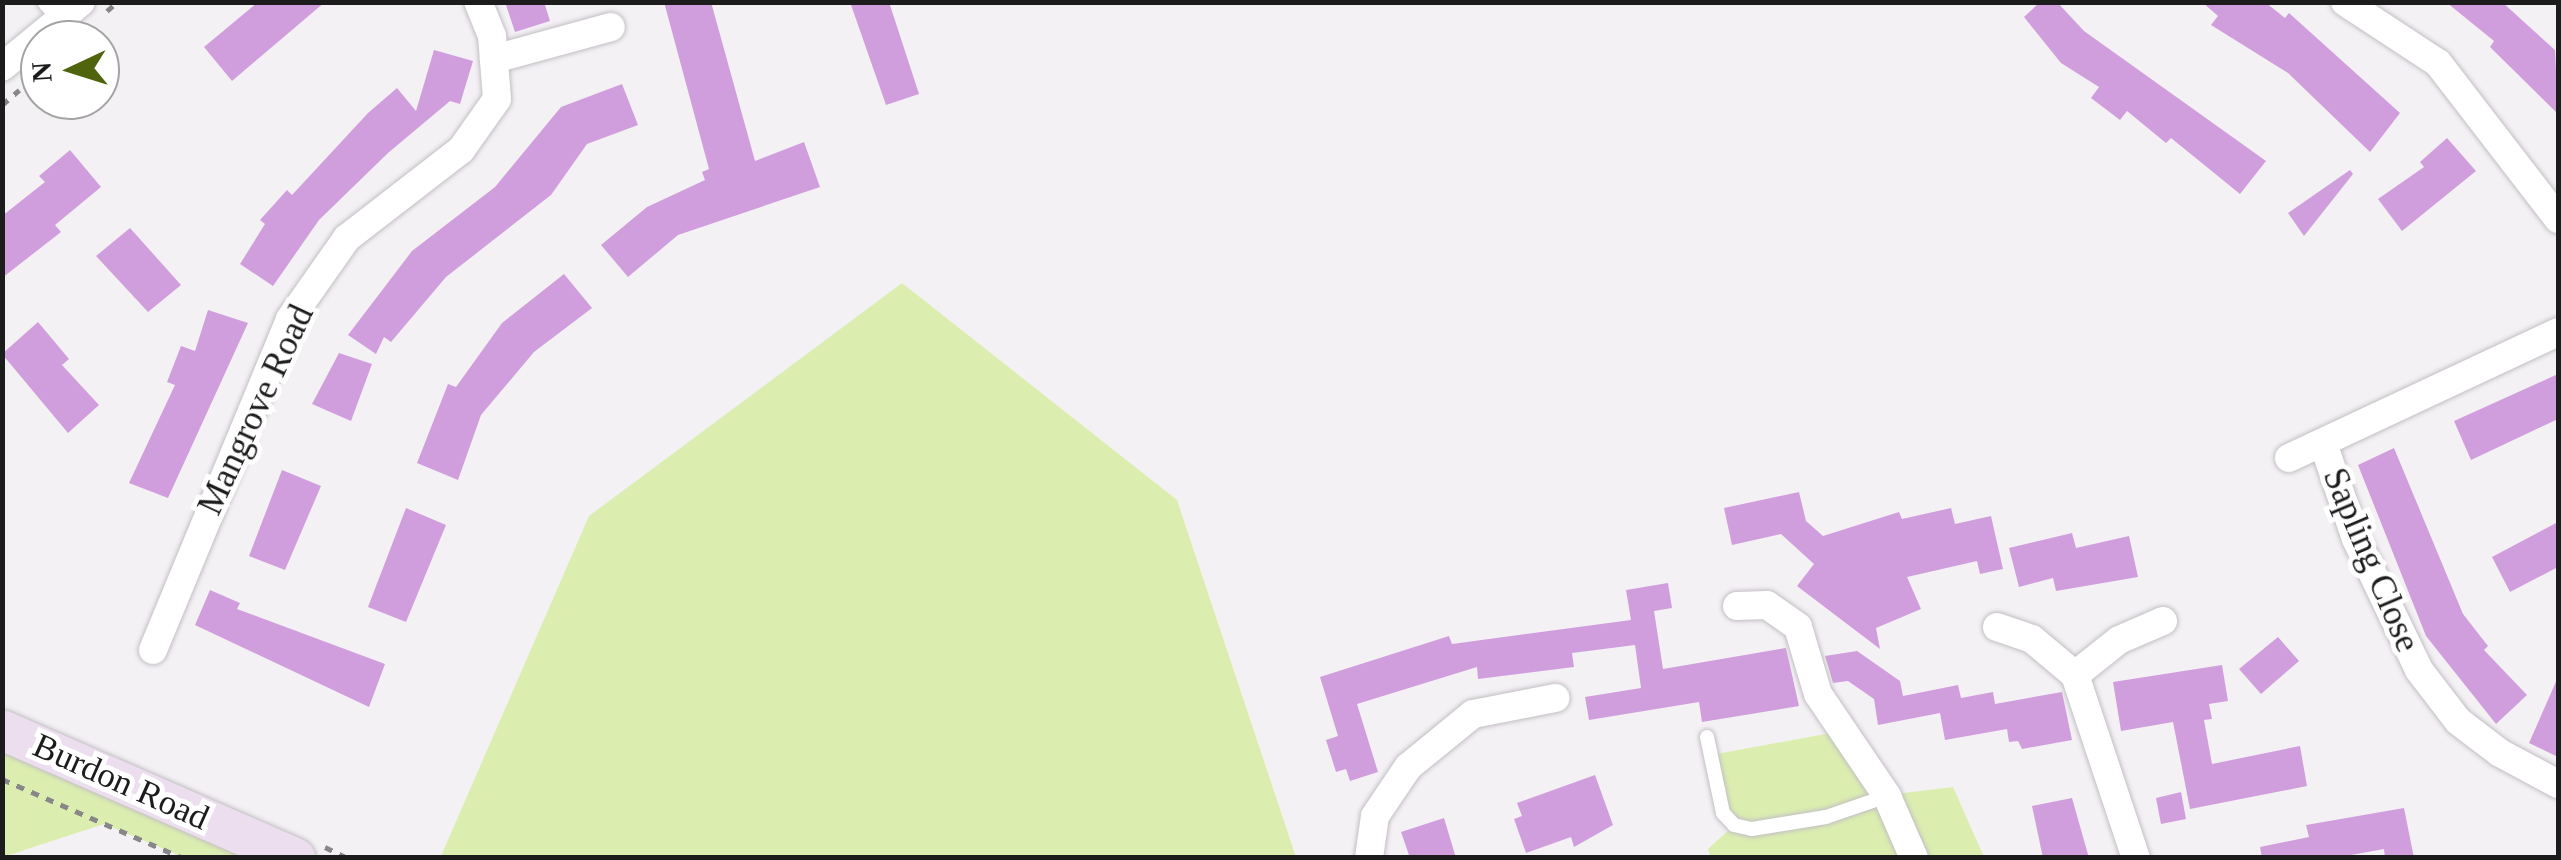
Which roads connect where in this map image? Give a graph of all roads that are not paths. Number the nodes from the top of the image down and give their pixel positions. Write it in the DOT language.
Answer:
graph roads {
  1 [pos="478,2"];
  2 [pos="2346,2"];
  3 [pos="61,8"];
  4 [pos="611,27"];
  5 [pos="494,59"];
  6 [pos="2,66"];
  7 [pos="2558,220"];
  8 [pos="2558,332"];
  9 [pos="2324,446"];
  10 [pos="2289,458"];
  11 [pos="1737,606"];
  12 [pos="2163,621"];
  13 [pos="1997,627"];
  14 [pos="152,650"];
  15 [pos="2076,675"];
  16 [pos="1555,698"];
  17 [pos="2,730"];
  18 [pos="1707,737"];
  19 [pos="2558,784"];
  20 [pos="1887,796"];
  21 [pos="295,858"];
  22 [pos="1368,858"];
  23 [pos="1914,858"];
  24 [pos="2136,858"];
  1 -- 5 [label="street, Mangrove Road"];
  2 -- 7 [label="street"];
  3 -- 6 [label="street"];
  4 -- 5 [label="street"];
  5 -- 14 [label="street, Mangrove Road"];
  8 -- 9 [label="street, Sapling Close"];
  9 -- 10 [label="street, Sapling Close"];
  9 -- 19 [label="street, Sapling Close"];
  11 -- 20 [label="street"];
  12 -- 15 [label="street"];
  13 -- 15 [label="street"];
  15 -- 24 [label="street"];
  16 -- 22 [label="street"];
  17 -- 21 [label="main road, Burdon Road"];
  18 -- 20 [label="lane"];
  20 -- 23 [label="street"];
}
